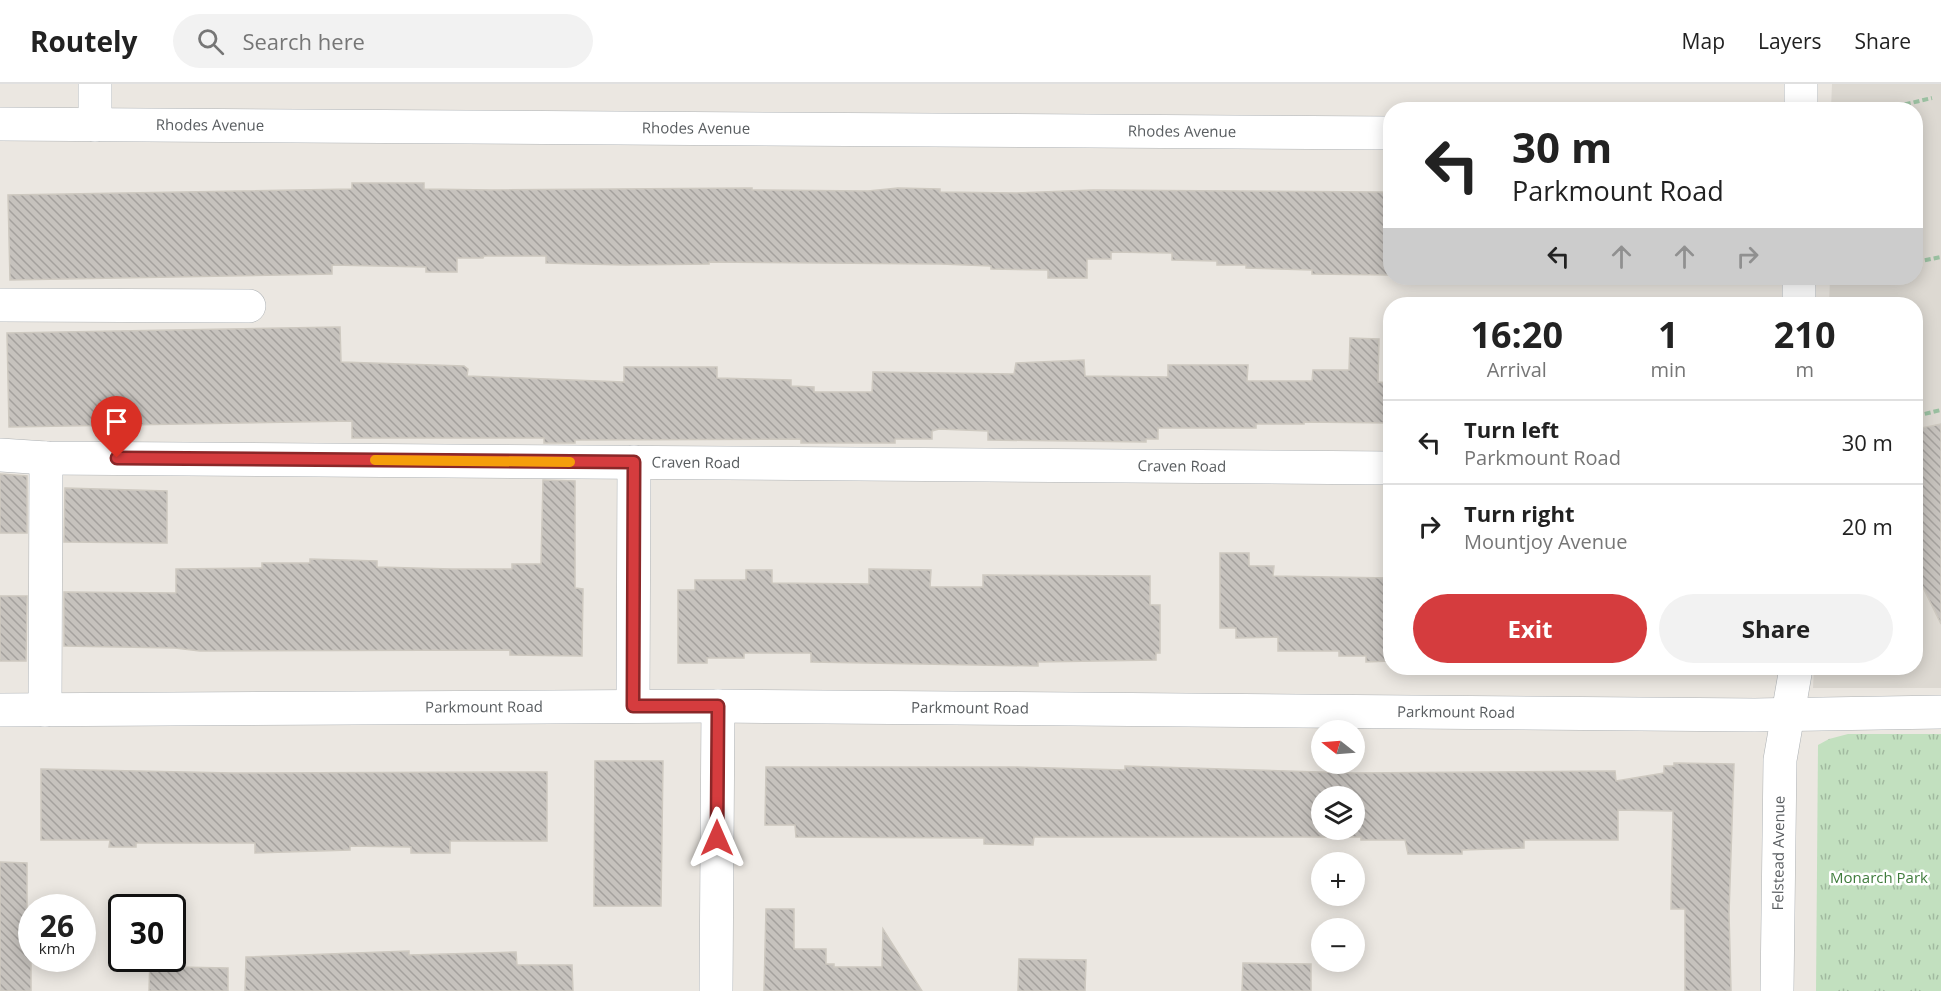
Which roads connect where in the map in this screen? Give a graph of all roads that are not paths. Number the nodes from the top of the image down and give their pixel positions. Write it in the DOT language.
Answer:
graph roads {
  1 [pos="95,84"];
  2 [pos="1801,84"];
  3 [pos="1810,102"];
  4 [pos="0,124"];
  5 [pos="95,125"];
  6 [pos="1383,133"];
  7 [pos="0,304"];
  8 [pos="249,306"];
  9 [pos="0,455"];
  10 [pos="46,458"];
  11 [pos="634,462"];
  12 [pos="1383,468"];
  13 [pos="1795,675"];
  14 [pos="633,706"];
  15 [pos="718,706"];
  16 [pos="0,710"];
  17 [pos="45,710"];
  18 [pos="1941,712"];
  19 [pos="1790,715"];
  20 [pos="716,991"];
  21 [pos="1777,991"];
  1 -- 5 [label="street"];
  2 -- 3 [label="street"];
  4 -- 5 [label="street, Rhodes Avenue"];
  5 -- 6 [label="street, Rhodes Avenue"];
  7 -- 8 [label="street"];
  9 -- 10 [label="street, Craven Road"];
  10 -- 11 [label="street, Craven Road"];
  10 -- 17 [label="street"];
  11 -- 12 [label="street, Craven Road"];
  11 -- 14 [label="street"];
  13 -- 19 [label="street, Felstead Avenue"];
  14 -- 15 [label="street, Parkmount Road"];
  14 -- 17 [label="street, Parkmount Road"];
  15 -- 19 [label="street, Parkmount Road"];
  15 -- 20 [label="street"];
  16 -- 17 [label="street, Parkmount Road"];
  18 -- 19 [label="street, Parkmount Road"];
  19 -- 21 [label="street, Felstead Avenue"];
}
